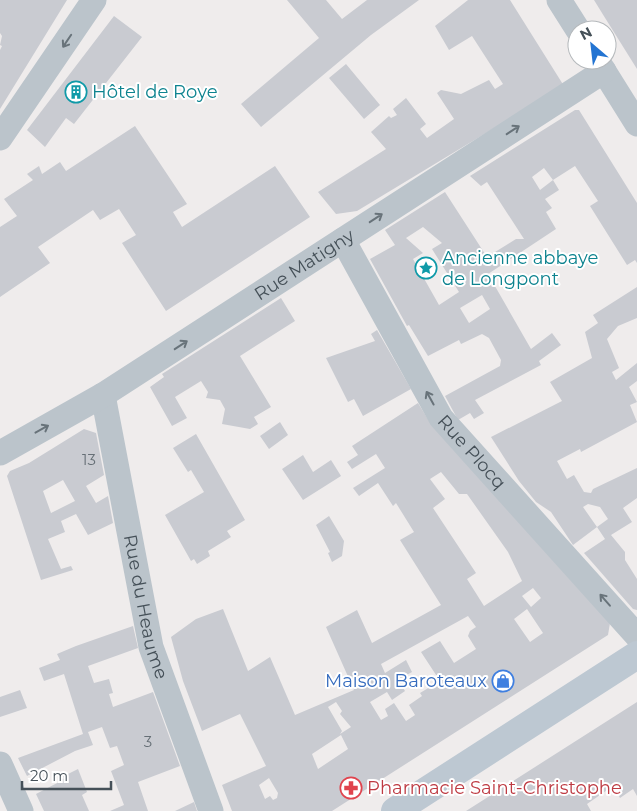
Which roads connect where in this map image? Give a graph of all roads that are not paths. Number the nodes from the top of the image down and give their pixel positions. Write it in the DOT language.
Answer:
graph roads {
  1 [pos="94,0"];
  2 [pos="560,0"];
  3 [pos="572,20"];
  4 [pos="594,70"];
  5 [pos="603,70"];
  6 [pos="637,124"];
  7 [pos="4,126"];
  8 [pos="342,240"];
  9 [pos="103,395"];
  10 [pos="0,453"];
  11 [pos="637,636"];
  12 [pos="637,655"];
  13 [pos="0,764"];
  14 [pos="21,811"];
  15 [pos="211,811"];
  16 [pos="395,811"];
  1 -- 7 [label="street, one-way"];
  2 -- 3 [label="street"];
  8 -- 4 [label="street, Rue Matigny, one-way"];
  5 -- 6 [label="street"];
  9 -- 8 [label="street, Rue Matigny, one-way"];
  11 -- 8 [label="street, Rue Plocq, one-way"];
  10 -- 9 [label="street, Rue Matigny, one-way"];
  9 -- 15 [label="street, Rue du Heaume"];
  12 -- 16 [label="main road"];
  13 -- 14 [label="street"];
}
